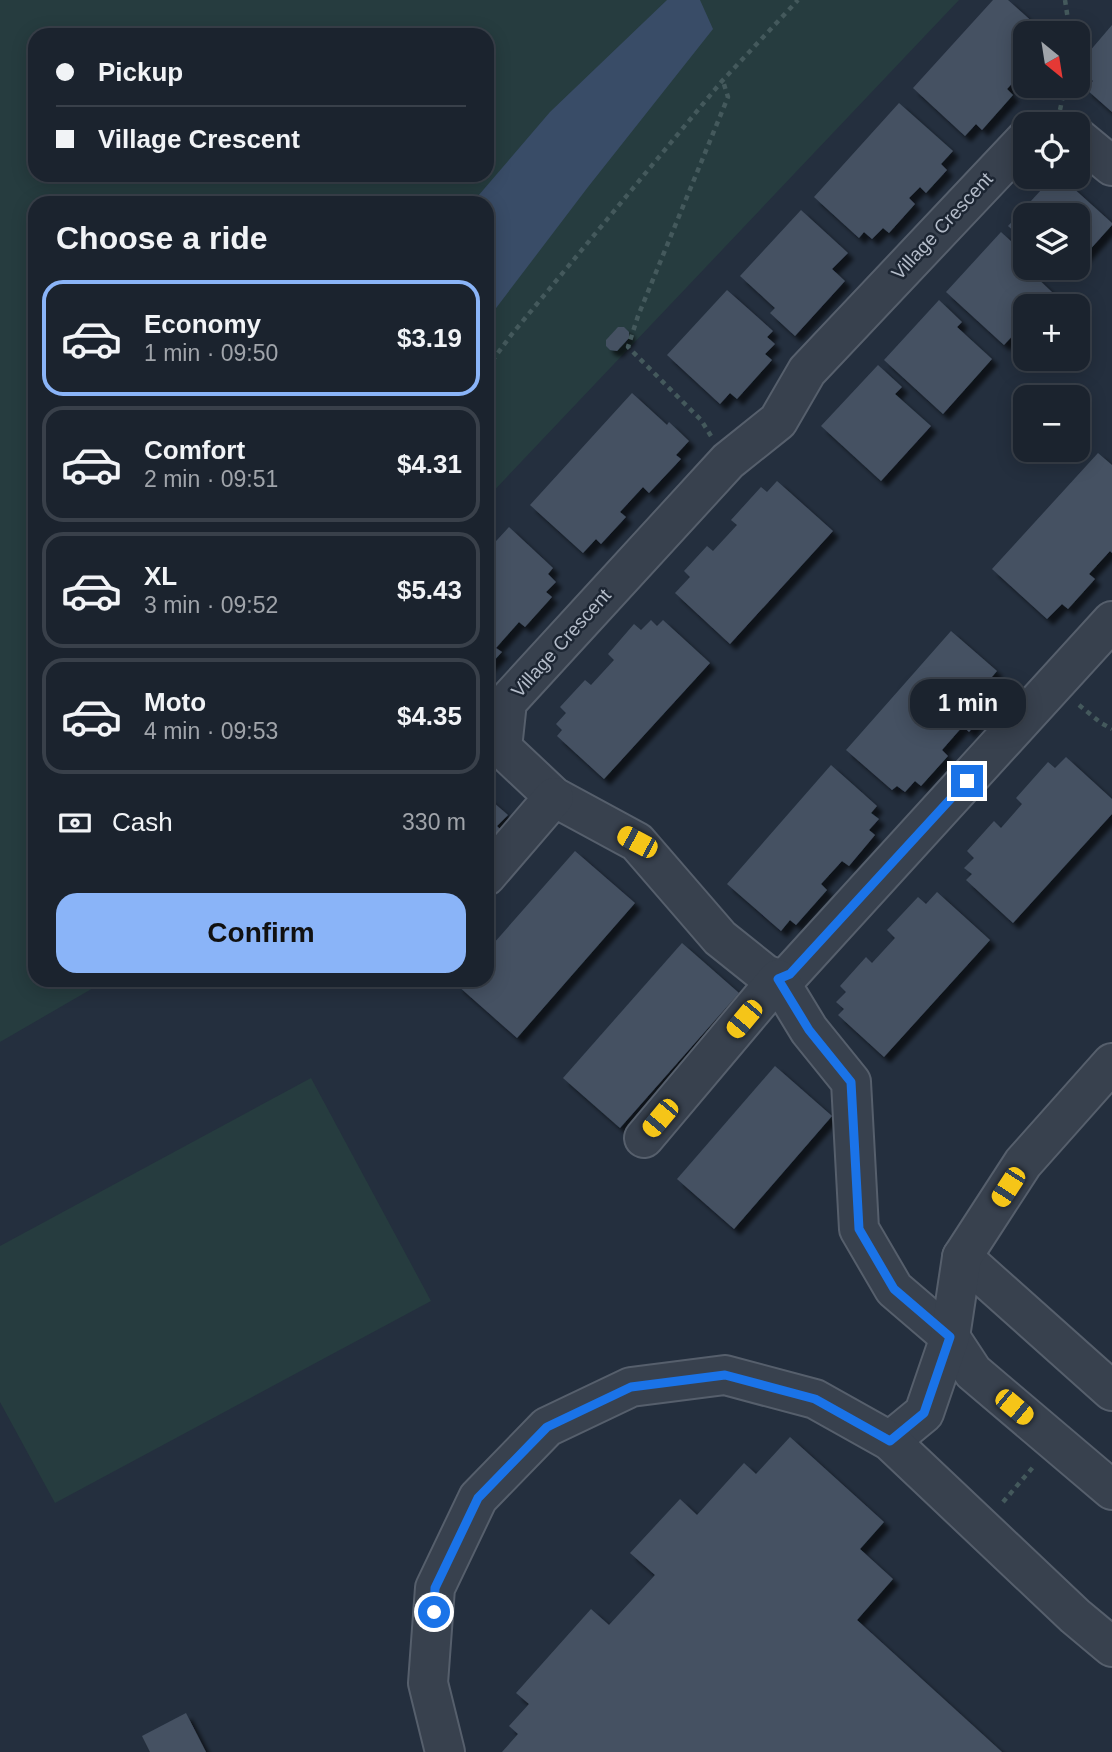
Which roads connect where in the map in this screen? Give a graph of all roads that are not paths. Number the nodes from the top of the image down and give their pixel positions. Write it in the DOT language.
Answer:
graph roads {
  1 [pos="1090,145"];
  2 [pos="1013,153"];
  3 [pos="1112,166"];
  4 [pos="1112,621"];
  5 [pos="554,797"];
  6 [pos="494,867"];
  7 [pos="778,979"];
  8 [pos="1112,1063"];
  9 [pos="644,1138"];
  10 [pos="962,1257"];
  11 [pos="950,1337"];
  12 [pos="1112,1391"];
  13 [pos="890,1441"];
  14 [pos="1112,1490"];
  15 [pos="1112,1647"];
  16 [pos="445,1752"];
  1 -- 3 [label="street"];
  2 -- 5 [label="street, Village Crescent"];
  4 -- 7 [label="street"];
  5 -- 6 [label="street"];
  5 -- 7 [label="street, Village Crescent"];
  7 -- 9 [label="street"];
  7 -- 11 [label="street"];
  8 -- 10 [label="street"];
  10 -- 11 [label="street"];
  10 -- 12 [label="street"];
  11 -- 13 [label="street"];
  11 -- 14 [label="street"];
  13 -- 15 [label="street"];
  13 -- 16 [label="street"];
}
